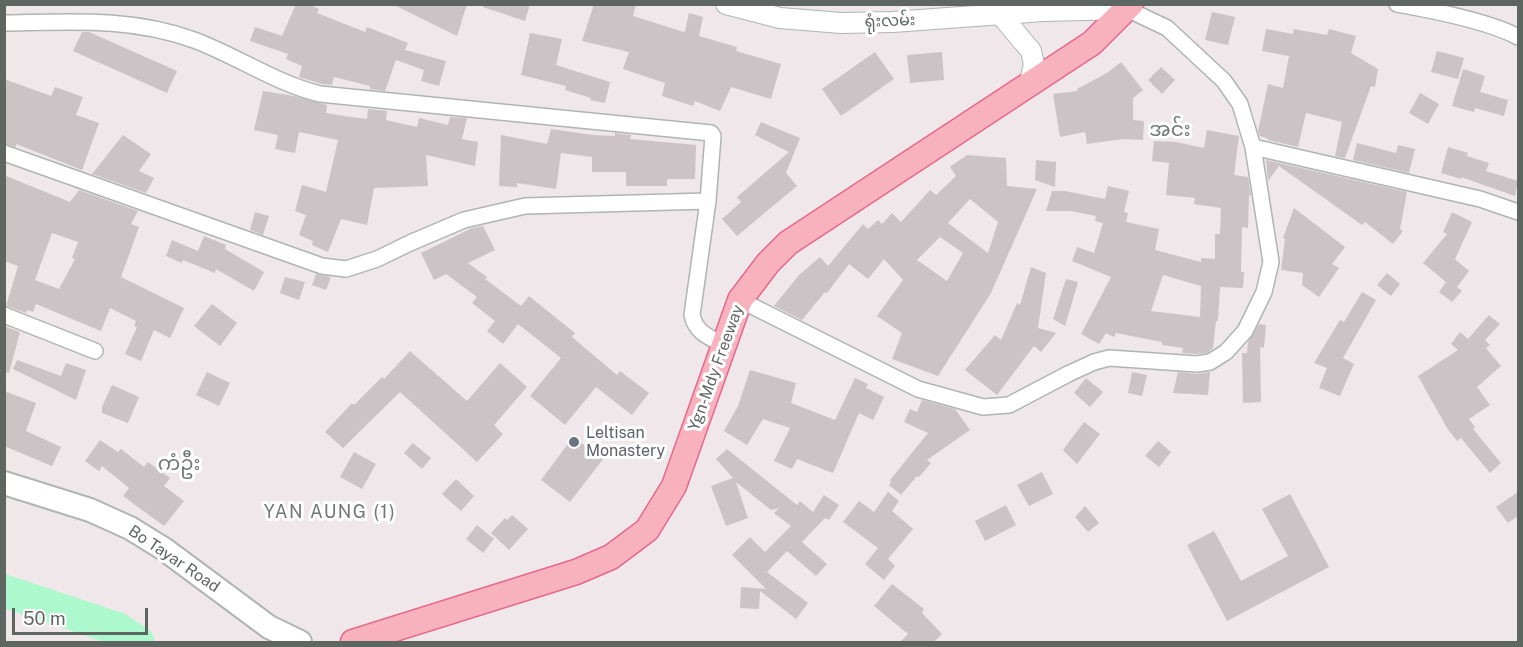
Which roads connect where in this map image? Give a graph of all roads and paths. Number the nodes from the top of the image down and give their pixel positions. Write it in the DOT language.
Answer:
graph roads {
  1 [pos="726,4"];
  2 [pos="1397,4"];
  3 [pos="1129,7"];
  4 [pos="1000,14"];
  5 [pos="4,23"];
  6 [pos="1518,37"];
  7 [pos="1029,86"];
  8 [pos="1253,147"];
  9 [pos="4,153"];
  10 [pos="708,201"];
  11 [pos="1518,212"];
  12 [pos="740,300"];
  13 [pos="4,315"];
  14 [pos="723,345"];
  15 [pos="95,351"];
  16 [pos="4,483"];
  17 [pos="300,642"];
  18 [pos="353,642"];
  1 -- 4 [label="street, ရုံးလမ်း"];
  2 -- 6 [label="street"];
  3 -- 4 [label="street, ရုံးလမ်း"];
  3 -- 7 [label="main road, Ygn-Mdy Freeway"];
  3 -- 8 [label="street"];
  4 -- 7 [label="street"];
  5 -- 10 [label="street"];
  7 -- 12 [label="main road, Ygn-Mdy Freeway"];
  8 -- 11 [label="street"];
  8 -- 12 [label="street"];
  9 -- 10 [label="street"];
  10 -- 14 [label="street"];
  12 -- 14 [label="main road, Ygn-Mdy Freeway"];
  13 -- 15 [label="street"];
  14 -- 18 [label="main road, Ygn-Mdy Freeway"];
  16 -- 17 [label="main road, Bo Tayar Road"];
}
